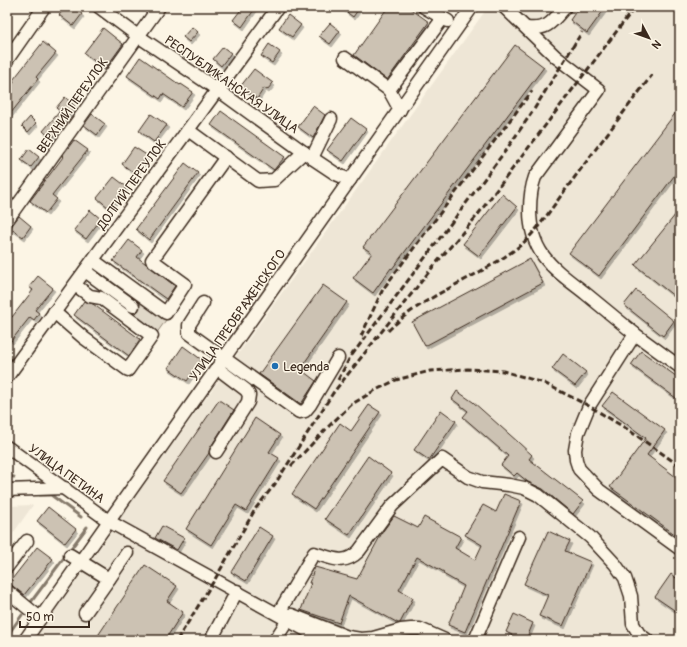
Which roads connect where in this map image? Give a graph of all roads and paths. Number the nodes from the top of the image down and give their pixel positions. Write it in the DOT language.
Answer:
graph roads {
  1 [pos="44,7"];
  2 [pos="99,7"];
  3 [pos="159,7"];
  4 [pos="278,7"];
  5 [pos="424,7"];
  6 [pos="472,7"];
  7 [pos="504,7"];
  8 [pos="565,7"];
  9 [pos="443,18"];
  10 [pos="458,27"];
  11 [pos="527,28"];
  12 [pos="138,36"];
  13 [pos="345,58"];
  14 [pos="7,60"];
  15 [pos="218,90"];
  16 [pos="390,90"];
  17 [pos="400,110"];
  18 [pos="331,119"];
  19 [pos="188,130"];
  20 [pos="308,155"];
  21 [pos="226,157"];
  22 [pos="350,180"];
  23 [pos="7,220"];
  24 [pos="93,260"];
  25 [pos="85,271"];
  26 [pos="75,285"];
  27 [pos="203,303"];
  28 [pos="133,306"];
  29 [pos="54,312"];
  30 [pos="635,334"];
  31 [pos="338,358"];
  32 [pos="220,363"];
  33 [pos="680,367"];
  34 [pos="7,377"];
  35 [pos="7,447"];
  36 [pos="216,452"];
  37 [pos="65,488"];
  38 [pos="7,490"];
  39 [pos="110,522"];
  40 [pos="519,538"];
  41 [pos="27,541"];
  42 [pos="680,549"];
  43 [pos="127,553"];
  44 [pos="70,555"];
  45 [pos="81,562"];
  46 [pos="7,567"];
  47 [pos="109,579"];
  48 [pos="7,591"];
  49 [pos="237,591"];
  50 [pos="85,613"];
  51 [pos="283,617"];
  52 [pos="40,618"];
  53 [pos="25,640"];
  54 [pos="211,640"];
  55 [pos="275,640"];
  56 [pos="324,640"];
  57 [pos="445,640"];
  58 [pos="475,640"];
  59 [pos="647,640"];
  1 -- 14 [label="street"];
  2 -- 12 [label="street, РЕСПУБЛИКАНСКАЯ УЛИЦА"];
  3 -- 12 [label="street, ВЕРХНИЙ ПЕРЕУЛОК"];
  4 -- 15 [label="street, ДОЛГИЙ ПЕРЕУЛОК"];
  5 -- 9 [label="street"];
  6 -- 10 [label="street, УЛИЦА ПРЕОБРАЖЕНСКОГО"];
  7 -- 11 [label="street"];
  8 -- 11 [label="street"];
  9 -- 10 [label="street"];
  9 -- 16 [label="street"];
  10 -- 17 [label="street, УЛИЦА ПРЕОБРАЖЕНСКОГО"];
  11 -- 30 [label="street"];
  12 -- 15 [label="street, РЕСПУБЛИКАНСКАЯ УЛИЦА"];
  12 -- 23 [label="street, ВЕРХНИЙ ПЕРЕУЛОК"];
  13 -- 16 [label="street"];
  15 -- 19 [label="street, ДОЛГИЙ ПЕРЕУЛОК"];
  15 -- 20 [label="street, РЕСПУБЛИКАНСКАЯ УЛИЦА"];
  16 -- 17 [label="street"];
  17 -- 22 [label="street, УЛИЦА ПРЕОБРАЖЕНСКОГО"];
  18 -- 20 [label="street"];
  19 -- 21 [label="street"];
  19 -- 24 [label="street, ДОЛГИЙ ПЕРЕУЛОК"];
  20 -- 21 [label="street"];
  20 -- 22 [label="street, РЕСПУБЛИКАНСКАЯ УЛИЦА"];
  21 -- 24 [label="street"];
  22 -- 32 [label="street, УЛИЦА ПРЕОБРАЖЕНСКОГО"];
  24 -- 25 [label="street, ДОЛГИЙ ПЕРЕУЛОК"];
  25 -- 26 [label="street, ДОЛГИЙ ПЕРЕУЛОК"];
  25 -- 28 [label="street"];
  26 -- 29 [label="street, ДОЛГИЙ ПЕРЕУЛОК"];
  26 -- 29 [label="street"];
  27 -- 32 [label="street"];
  29 -- 34 [label="street, ДОЛГИЙ ПЕРЕУЛОК"];
  30 -- 33 [label="street"];
  30 -- 42 [label="street"];
  31 -- 32 [label="street"];
  32 -- 36 [label="street"];
  32 -- 39 [label="street, УЛИЦА ПРЕОБРАЖЕНСКОГО"];
  35 -- 37 [label="street, УЛИЦА ПЕТИНА"];
  37 -- 38 [label="street"];
  37 -- 39 [label="street, УЛИЦА ПЕТИНА"];
  39 -- 45 [label="street, УЛИЦА ПРЕОБРАЖЕНСКОГО"];
  39 -- 49 [label="street, УЛИЦА ПЕТИНА"];
  40 -- 58 [label="street"];
  41 -- 46 [label="street"];
  43 -- 47 [label="street"];
  44 -- 45 [label="street"];
  45 -- 47 [label="street"];
  45 -- 52 [label="street, УЛИЦА ПРЕОБРАЖЕНСКОГО"];
  47 -- 50 [label="street"];
  48 -- 52 [label="street"];
  49 -- 51 [label="street, УЛИЦА ПЕТИНА"];
  49 -- 54 [label="street"];
  51 -- 55 [label="street"];
  51 -- 56 [label="street, УЛИЦА ПЕТИНА"];
  51 -- 57 [label="street"];
  51 -- 59 [label="street"];
  52 -- 53 [label="street, УЛИЦА ПРЕОБРАЖЕНСКОГО"];
}
